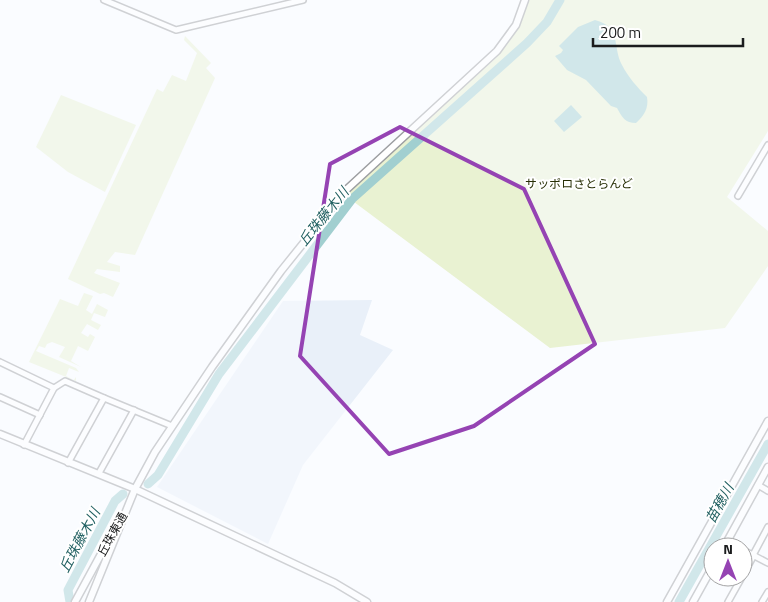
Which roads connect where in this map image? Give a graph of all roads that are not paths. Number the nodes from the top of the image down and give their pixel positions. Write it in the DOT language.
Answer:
graph roads {
  1 [pos="104,0"];
  2 [pos="303,0"];
  3 [pos="525,0"];
  4 [pos="768,145"];
  5 [pos="738,196"];
  6 [pos="0,362"];
  7 [pos="54,388"];
  8 [pos="0,397"];
  9 [pos="104,398"];
  10 [pos="134,410"];
  11 [pos="40,415"];
  12 [pos="768,421"];
  13 [pos="172,426"];
  14 [pos="0,434"];
  15 [pos="24,446"];
  16 [pos="68,463"];
  17 [pos="768,467"];
  18 [pos="99,474"];
  19 [pos="758,485"];
  20 [pos="135,489"];
  21 [pos="768,490"];
  22 [pos="128,505"];
  23 [pos="768,527"];
  24 [pos="729,537"];
  25 [pos="753,555"];
  26 [pos="768,563"];
  27 [pos="703,583"];
  28 [pos="736,587"];
  29 [pos="768,592"];
  30 [pos="74,602"];
  31 [pos="89,602"];
  32 [pos="368,602"];
  33 [pos="667,602"];
  34 [pos="692,602"];
  35 [pos="728,602"];
  36 [pos="762,602"];
  1 -- 2 [label="street"];
  3 -- 13 [label="street"];
  4 -- 5 [label="street"];
  6 -- 7 [label="street"];
  7 -- 9 [label="street"];
  7 -- 11 [label="street"];
  8 -- 11 [label="street"];
  9 -- 10 [label="street"];
  9 -- 16 [label="street"];
  10 -- 13 [label="street"];
  10 -- 18 [label="street"];
  11 -- 15 [label="street"];
  12 -- 33 [label="street"];
  13 -- 20 [label="street"];
  14 -- 15 [label="street"];
  15 -- 16 [label="street"];
  16 -- 18 [label="street"];
  17 -- 19 [label="street"];
  18 -- 20 [label="street"];
  19 -- 21 [label="street"];
  19 -- 24 [label="street"];
  20 -- 22 [label="street"];
  20 -- 32 [label="street"];
  22 -- 30 [label="street, 丘珠東通"];
  22 -- 31 [label="street, 丘珠東通"];
  23 -- 25 [label="street"];
  25 -- 26 [label="street"];
  27 -- 34 [label="street"];
  28 -- 35 [label="street"];
  29 -- 36 [label="street"];
}
